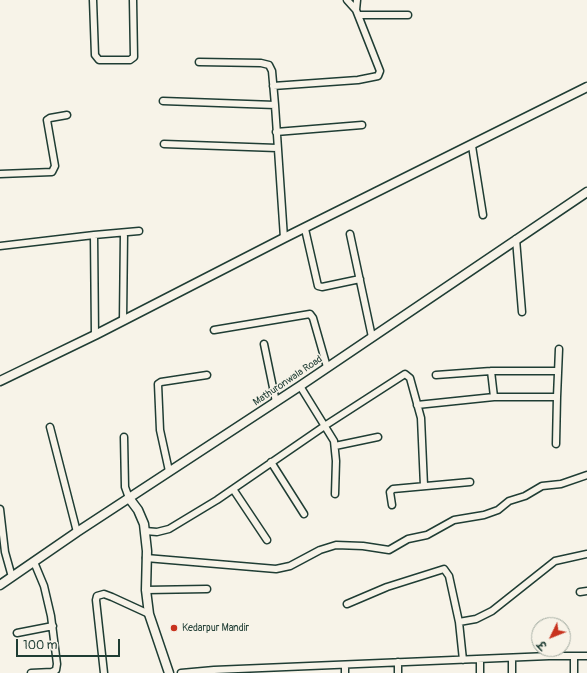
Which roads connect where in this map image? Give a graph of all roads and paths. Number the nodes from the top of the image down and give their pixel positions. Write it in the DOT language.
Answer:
graph roads {
  1 [pos="93,0"];
  2 [pos="133,0"];
  3 [pos="347,0"];
  4 [pos="357,0"];
  5 [pos="357,12"];
  6 [pos="408,15"];
  7 [pos="199,62"];
  8 [pos="273,86"];
  9 [pos="587,87"];
  10 [pos="163,101"];
  11 [pos="274,105"];
  12 [pos="67,115"];
  13 [pos="362,125"];
  14 [pos="276,132"];
  15 [pos="164,144"];
  16 [pos="472,146"];
  17 [pos="277,148"];
  18 [pos="0,174"];
  19 [pos="587,192"];
  20 [pos="482,215"];
  21 [pos="305,229"];
  22 [pos="139,231"];
  23 [pos="124,233"];
  24 [pos="350,234"];
  25 [pos="94,235"];
  26 [pos="284,238"];
  27 [pos="516,239"];
  28 [pos="0,246"];
  29 [pos="360,279"];
  30 [pos="522,312"];
  31 [pos="123,321"];
  32 [pos="214,330"];
  33 [pos="95,335"];
  34 [pos="372,337"];
  35 [pos="264,344"];
  36 [pos="559,349"];
  37 [pos="327,367"];
  38 [pos="491,371"];
  39 [pos="558,371"];
  40 [pos="207,375"];
  41 [pos="436,375"];
  42 [pos="0,381"];
  43 [pos="300,386"];
  44 [pos="494,397"];
  45 [pos="557,397"];
  46 [pos="276,402"];
  47 [pos="417,405"];
  48 [pos="326,425"];
  49 [pos="50,427"];
  50 [pos="124,437"];
  51 [pos="378,437"];
  52 [pos="556,444"];
  53 [pos="335,446"];
  54 [pos="272,462"];
  55 [pos="169,472"];
  56 [pos="587,475"];
  57 [pos="470,482"];
  58 [pos="424,486"];
  59 [pos="232,489"];
  60 [pos="335,494"];
  61 [pos="129,498"];
  62 [pos="392,505"];
  63 [pos="0,509"];
  64 [pos="304,514"];
  65 [pos="145,531"];
  66 [pos="77,532"];
  67 [pos="267,540"];
  68 [pos="587,554"];
  69 [pos="146,558"];
  70 [pos="34,562"];
  71 [pos="12,577"];
  72 [pos="0,585"];
  73 [pos="207,589"];
  74 [pos="146,590"];
  75 [pos="347,604"];
  76 [pos="149,614"];
  77 [pos="459,622"];
  78 [pos="53,626"];
  79 [pos="17,633"];
  80 [pos="574,656"];
  81 [pos="587,656"];
  82 [pos="512,658"];
  83 [pos="480,659"];
  84 [pos="463,660"];
  85 [pos="398,662"];
  86 [pos="345,665"];
  87 [pos="314,666"];
  88 [pos="31,673"];
  89 [pos="104,673"];
  90 [pos="169,673"];
  91 [pos="181,673"];
  92 [pos="314,673"];
  93 [pos="346,673"];
  94 [pos="398,673"];
  95 [pos="480,673"];
  96 [pos="512,673"];
  97 [pos="574,673"];
  1 -- 2 [label="street"];
  3 -- 5 [label="street"];
  4 -- 5 [label="street"];
  5 -- 6 [label="street"];
  5 -- 8 [label="street"];
  7 -- 8 [label="street"];
  8 -- 11 [label="street"];
  9 -- 16 [label="street"];
  10 -- 11 [label="street"];
  11 -- 14 [label="street"];
  12 -- 18 [label="street"];
  13 -- 14 [label="street"];
  14 -- 17 [label="street"];
  15 -- 17 [label="street"];
  16 -- 20 [label="street"];
  16 -- 21 [label="street"];
  17 -- 26 [label="street"];
  19 -- 27 [label="street, Mathuronwala Road"];
  21 -- 26 [label="street"];
  21 -- 29 [label="street"];
  22 -- 23 [label="street"];
  23 -- 25 [label="street"];
  23 -- 31 [label="street"];
  24 -- 29 [label="street"];
  25 -- 28 [label="street"];
  25 -- 33 [label="street"];
  26 -- 31 [label="street"];
  27 -- 30 [label="street"];
  27 -- 34 [label="street, Mathuronwala Road"];
  29 -- 34 [label="street"];
  31 -- 33 [label="street"];
  32 -- 37 [label="street"];
  33 -- 42 [label="street"];
  34 -- 37 [label="street, Mathuronwala Road"];
  35 -- 46 [label="street"];
  36 -- 39 [label="street"];
  37 -- 43 [label="street, Mathuronwala Road"];
  38 -- 39 [label="street"];
  38 -- 41 [label="street"];
  38 -- 44 [label="street"];
  39 -- 45 [label="street"];
  40 -- 55 [label="street"];
  43 -- 46 [label="street, Mathuronwala Road"];
  43 -- 48 [label="street"];
  44 -- 45 [label="street"];
  44 -- 47 [label="street"];
  45 -- 52 [label="street"];
  46 -- 55 [label="street, Mathuronwala Road"];
  47 -- 48 [label="street"];
  47 -- 58 [label="street"];
  48 -- 53 [label="street"];
  48 -- 54 [label="street"];
  49 -- 66 [label="street"];
  50 -- 61 [label="street"];
  51 -- 53 [label="street"];
  53 -- 60 [label="street"];
  54 -- 59 [label="street"];
  54 -- 64 [label="street"];
  55 -- 61 [label="street, Mathuronwala Road"];
  56 -- 69 [label="street"];
  57 -- 58 [label="street"];
  58 -- 62 [label="street"];
  59 -- 65 [label="street"];
  59 -- 67 [label="street"];
  61 -- 65 [label="street"];
  61 -- 66 [label="street, Mathuronwala Road"];
  63 -- 71 [label="street"];
  65 -- 69 [label="street"];
  66 -- 70 [label="street, Mathuronwala Road"];
  68 -- 77 [label="street"];
  69 -- 74 [label="street"];
  70 -- 71 [label="street, Mathuronwala Road"];
  70 -- 78 [label="street"];
  71 -- 72 [label="street, Mathuronwala Road"];
  73 -- 74 [label="street"];
  74 -- 76 [label="street"];
  75 -- 77 [label="street"];
  76 -- 89 [label="street"];
  76 -- 90 [label="street"];
  77 -- 84 [label="street"];
  78 -- 79 [label="street"];
  78 -- 88 [label="street"];
  80 -- 81 [label="street"];
  80 -- 82 [label="street"];
  80 -- 97 [label="street"];
  82 -- 83 [label="street"];
  82 -- 96 [label="street"];
  83 -- 84 [label="street"];
  83 -- 95 [label="street"];
  84 -- 85 [label="street"];
  85 -- 86 [label="street"];
  85 -- 94 [label="street"];
  86 -- 87 [label="street"];
  86 -- 93 [label="street"];
  87 -- 91 [label="street"];
  87 -- 92 [label="street"];
}
